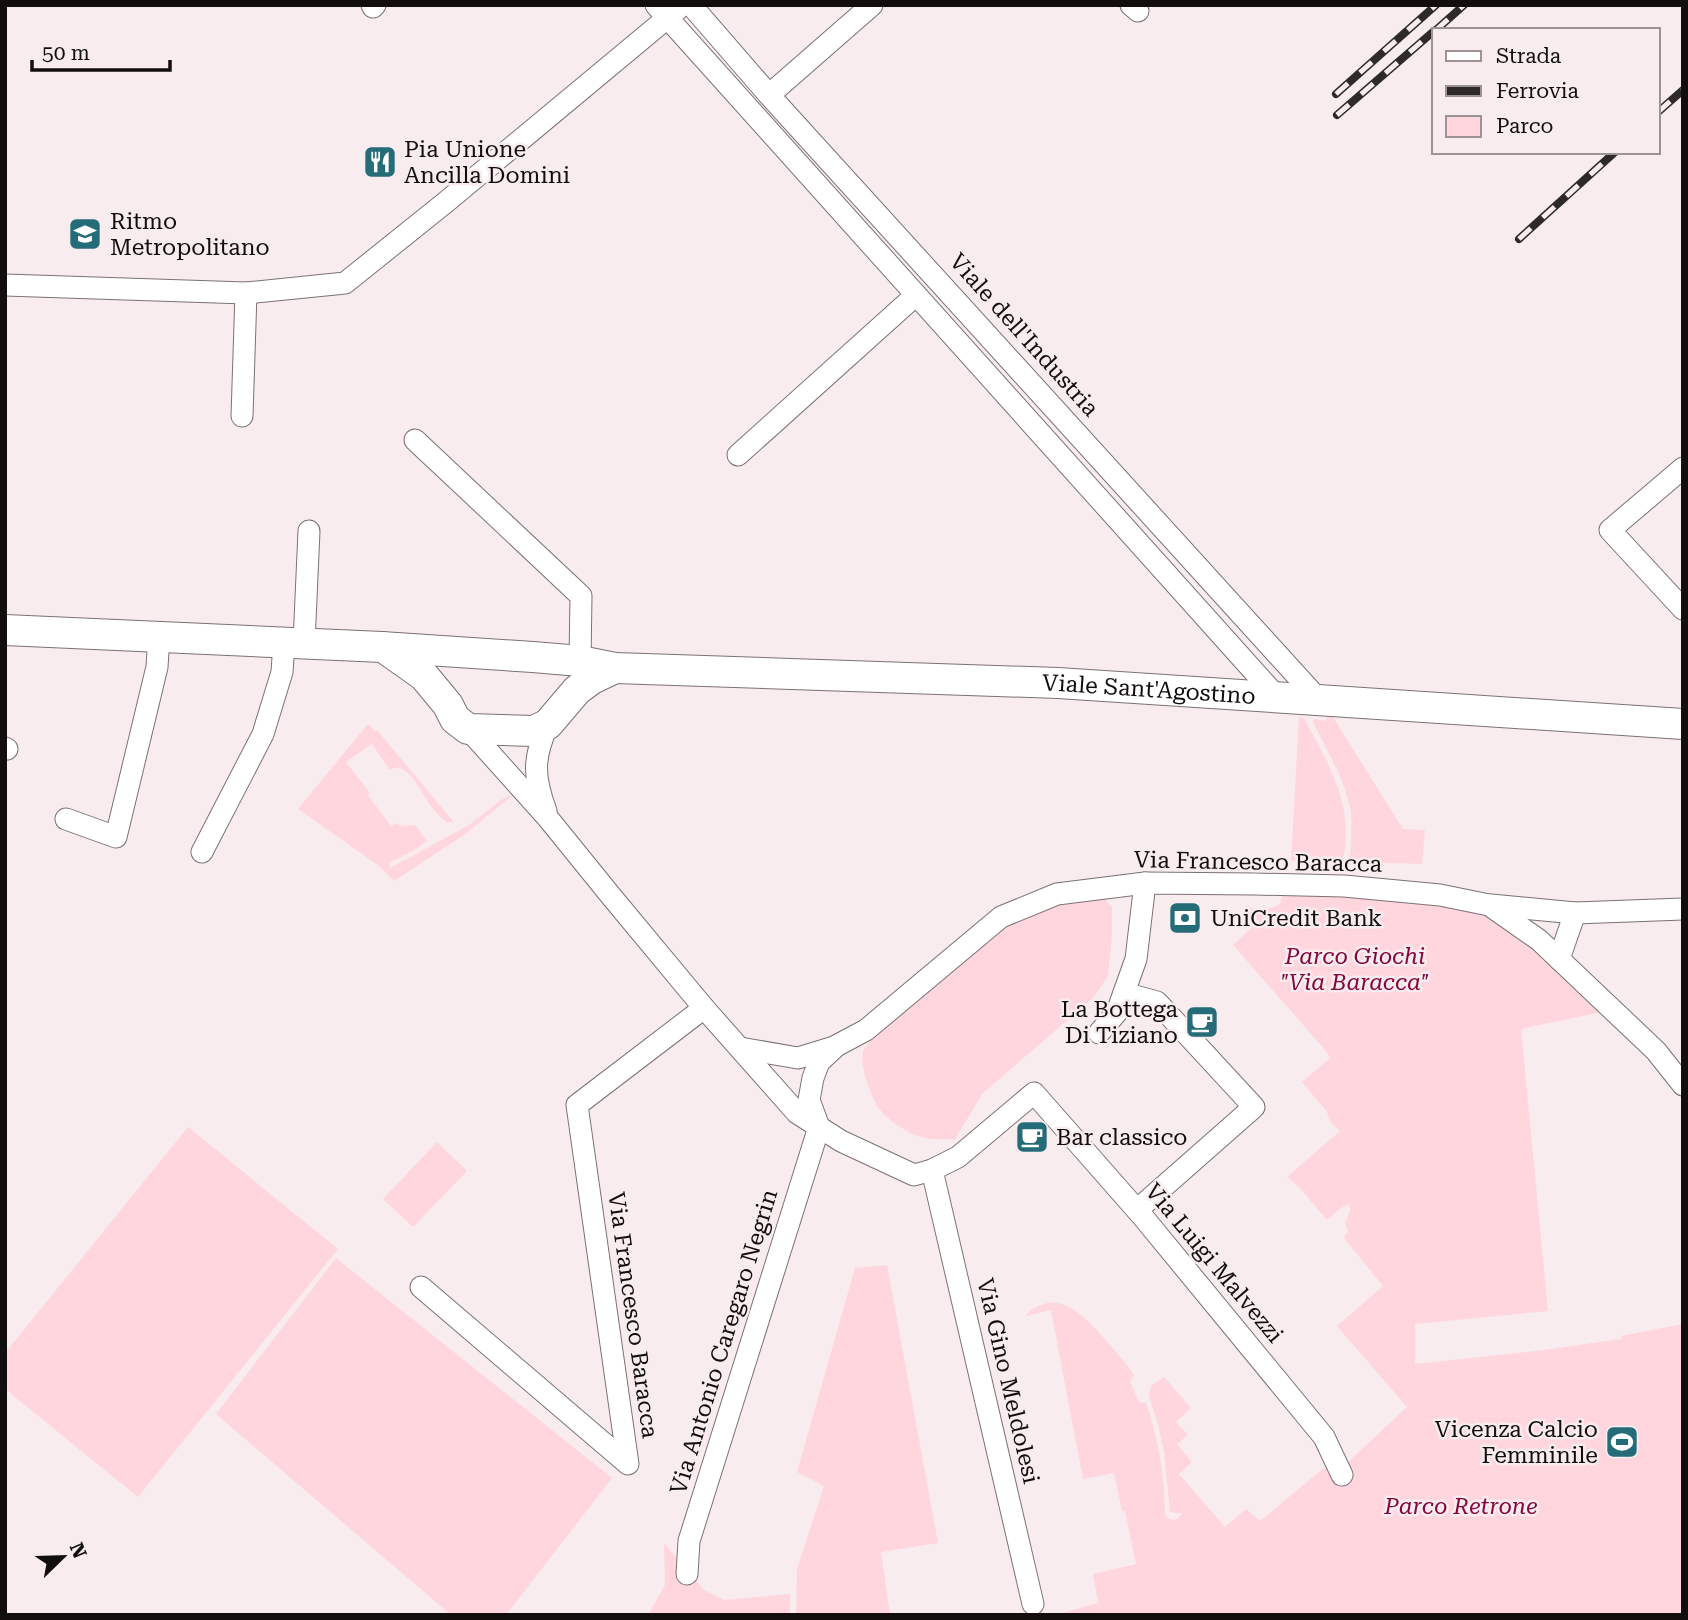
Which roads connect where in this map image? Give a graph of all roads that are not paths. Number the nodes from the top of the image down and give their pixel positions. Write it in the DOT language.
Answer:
graph roads {
  1 [pos="691,5"];
  2 [pos="872,5"];
  3 [pos="668,10"];
  4 [pos="769,95"];
  5 [pos="5,285"];
  6 [pos="246,293"];
  7 [pos="916,295"];
  8 [pos="242,416"];
  9 [pos="415,440"];
  10 [pos="738,455"];
  11 [pos="1683,468"];
  12 [pos="309,531"];
  13 [pos="1683,609"];
  14 [pos="5,630"];
  15 [pos="159,636"];
  16 [pos="294,643"];
  17 [pos="382,647"];
  18 [pos="472,653"];
  19 [pos="533,657"];
  20 [pos="580,661"];
  21 [pos="615,668"];
  22 [pos="1277,696"];
  23 [pos="1319,700"];
  24 [pos="448,705"];
  25 [pos="553,718"];
  26 [pos="1683,724"];
  27 [pos="468,729"];
  28 [pos="547,817"];
  29 [pos="66,819"];
  30 [pos="202,852"];
  31 [pos="1145,883"];
  32 [pos="1489,905"];
  33 [pos="1683,909"];
  34 [pos="1575,913"];
  35 [pos="1559,959"];
  36 [pos="1124,993"];
  37 [pos="704,1008"];
  38 [pos="1099,1033"];
  39 [pos="834,1047"];
  40 [pos="740,1048"];
  41 [pos="1683,1085"];
  42 [pos="820,1127"];
  43 [pos="932,1170"];
  44 [pos="1137,1210"];
  45 [pos="421,1287"];
  46 [pos="1342,1475"];
  47 [pos="687,1574"];
  48 [pos="1033,1604"];
  1 -- 4 [label="street, Viale dell'Industria"];
  2 -- 4 [label="street"];
  3 -- 6 [label="street"];
  3 -- 7 [label="street"];
  4 -- 23 [label="street, Viale dell'Industria"];
  5 -- 6 [label="street"];
  6 -- 8 [label="street"];
  7 -- 10 [label="street"];
  7 -- 22 [label="street"];
  9 -- 20 [label="street"];
  11 -- 13 [label="street"];
  12 -- 16 [label="street"];
  14 -- 15 [label="main road, Viale Sant'Agostino"];
  15 -- 16 [label="main road, Viale Sant'Agostino"];
  15 -- 29 [label="street"];
  16 -- 17 [label="main road, Viale Sant'Agostino"];
  16 -- 30 [label="street"];
  17 -- 18 [label="main road, Viale Sant'Agostino"];
  17 -- 24 [label="main road"];
  18 -- 19 [label="main road, Viale Sant'Agostino"];
  18 -- 24 [label="main road"];
  19 -- 20 [label="main road, Viale Sant'Agostino"];
  19 -- 25 [label="main road"];
  20 -- 21 [label="main road, Viale Sant'Agostino"];
  21 -- 22 [label="main road, Viale Sant'Agostino"];
  21 -- 25 [label="main road"];
  22 -- 23 [label="main road, Viale Sant'Agostino"];
  23 -- 26 [label="main road, Viale Sant'Agostino"];
  24 -- 27 [label="main road"];
  25 -- 27 [label="main road"];
  25 -- 28 [label="street"];
  27 -- 28 [label="street"];
  28 -- 37 [label="street"];
  31 -- 32 [label="street, Via Francesco Baracca"];
  31 -- 36 [label="street"];
  31 -- 39 [label="street, Via Francesco Baracca"];
  32 -- 34 [label="street"];
  32 -- 35 [label="street, Via Francesco Baracca"];
  33 -- 34 [label="street"];
  34 -- 35 [label="street"];
  35 -- 41 [label="street, Via Francesco Baracca"];
  36 -- 38 [label="street"];
  36 -- 44 [label="street"];
  37 -- 40 [label="street"];
  37 -- 45 [label="street, Via Francesco Baracca"];
  39 -- 40 [label="street, Via Francesco Baracca"];
  39 -- 42 [label="street"];
  40 -- 42 [label="street"];
  42 -- 43 [label="street"];
  42 -- 47 [label="street, Via Antonio Caregaro Negrin"];
  43 -- 44 [label="street, Via Luigi Malvezzi"];
  43 -- 48 [label="street, Via Gino Meldolesi"];
  44 -- 46 [label="street, Via Luigi Malvezzi"];
}
